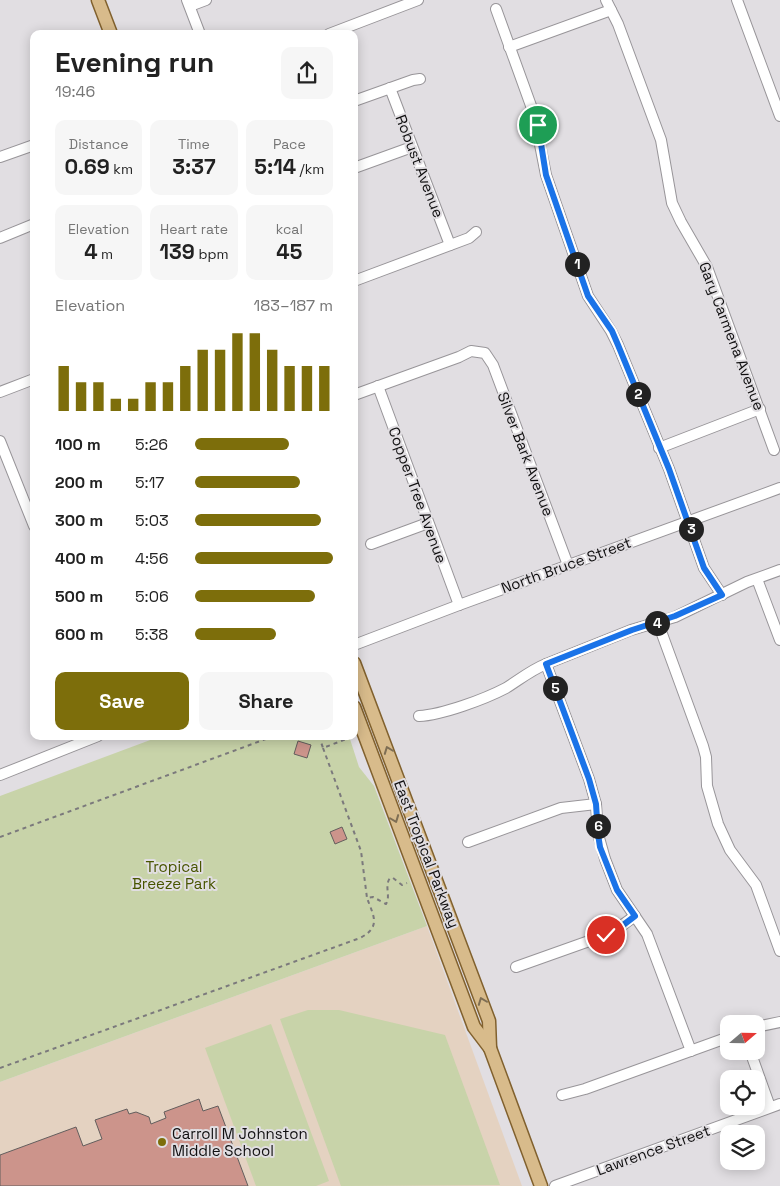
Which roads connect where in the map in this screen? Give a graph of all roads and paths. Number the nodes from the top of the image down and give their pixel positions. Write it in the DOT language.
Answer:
graph roads {
  1 [pos="98,0"];
  2 [pos="206,0"];
  3 [pos="418,0"];
  4 [pos="606,0"];
  5 [pos="737,0"];
  6 [pos="189,3"];
  7 [pos="496,9"];
  8 [pos="611,10"];
  9 [pos="109,30"];
  10 [pos="199,30"];
  11 [pos="339,30"];
  12 [pos="509,47"];
  13 [pos="420,79"];
  14 [pos="390,88"];
  15 [pos="358,100"];
  16 [pos="780,116"];
  17 [pos="30,146"];
  18 [pos="412,147"];
  19 [pos="0,157"];
  20 [pos="358,167"];
  21 [pos="30,226"];
  22 [pos="476,232"];
  23 [pos="0,238"];
  24 [pos="450,245"];
  25 [pos="358,280"];
  26 [pos="30,381"];
  27 [pos="378,386"];
  28 [pos="0,392"];
  29 [pos="358,394"];
  30 [pos="760,409"];
  31 [pos="0,441"];
  32 [pos="659,448"];
  33 [pos="774,450"];
  34 [pos="780,488"];
  35 [pos="30,516"];
  36 [pos="688,521"];
  37 [pos="428,523"];
  38 [pos="371,544"];
  39 [pos="568,565"];
  40 [pos="780,570"];
  41 [pos="757,579"];
  42 [pos="722,595"];
  43 [pos="458,605"];
  44 [pos="658,622"];
  45 [pos="780,640"];
  46 [pos="358,643"];
  47 [pos="546,664"];
  48 [pos="358,674"];
  49 [pos="419,716"];
  50 [pos="358,719"];
  51 [pos="363,733"];
  52 [pos="358,735"];
  53 [pos="88,740"];
  54 [pos="263,740"];
  55 [pos="320,740"];
  56 [pos="344,740"];
  57 [pos="323,748"];
  58 [pos="0,775"];
  59 [pos="596,804"];
  60 [pos="0,837"];
  61 [pos="468,842"];
  62 [pos="407,884"];
  63 [pos="367,898"];
  64 [pos="635,916"];
  65 [pos="780,951"];
  66 [pos="516,967"];
  67 [pos="780,1022"];
  68 [pos="765,1025"];
  69 [pos="720,1040"];
  70 [pos="490,1048"];
  71 [pos="691,1051"];
  72 [pos="753,1060"];
  73 [pos="0,1068"];
  74 [pos="562,1095"];
  75 [pos="780,1104"];
  76 [pos="770,1107"];
  77 [pos="541,1186"];
  78 [pos="555,1186"];
  1 -- 9 [label="main road"];
  2 -- 6 [label="street"];
  3 -- 11 [label="street"];
  4 -- 8 [label="street, Gary Carmena Avenue"];
  5 -- 16 [label="street"];
  6 -- 10 [label="street"];
  7 -- 12 [label="street"];
  8 -- 12 [label="street"];
  8 -- 30 [label="street, Gary Carmena Avenue"];
  12 -- 32 [label="street"];
  13 -- 14 [label="street"];
  14 -- 15 [label="street"];
  14 -- 18 [label="street, Robust Avenue"];
  17 -- 19 [label="street"];
  18 -- 20 [label="street"];
  18 -- 24 [label="street, Robust Avenue"];
  21 -- 23 [label="street"];
  22 -- 24 [label="street"];
  24 -- 25 [label="street"];
  26 -- 28 [label="street"];
  27 -- 29 [label="street"];
  27 -- 37 [label="street, Copper Tree Avenue"];
  27 -- 39 [label="street, Silver Bark Avenue"];
  30 -- 32 [label="street"];
  30 -- 33 [label="street, Gary Carmena Avenue"];
  31 -- 35 [label="street"];
  32 -- 36 [label="street"];
  34 -- 36 [label="street, North Bruce Street"];
  36 -- 39 [label="street, North Bruce Street"];
  36 -- 42 [label="street"];
  37 -- 38 [label="street"];
  37 -- 43 [label="street, Copper Tree Avenue"];
  39 -- 43 [label="street, North Bruce Street"];
  40 -- 41 [label="street"];
  41 -- 42 [label="street"];
  41 -- 45 [label="street"];
  42 -- 44 [label="street"];
  43 -- 46 [label="street, North Bruce Street"];
  44 -- 47 [label="street"];
  44 -- 65 [label="street"];
  47 -- 49 [label="street"];
  47 -- 59 [label="street"];
  70 -- 48 [label="main road, East Tropical Parkway, one-way"];
  50 -- 51 [label="main road, East Tropical Parkway"];
  51 -- 52 [label="path"];
  51 -- 70 [label="main road, East Tropical Parkway, one-way"];
  53 -- 58 [label="street"];
  54 -- 60 [label="path"];
  55 -- 57 [label="path"];
  56 -- 57 [label="path"];
  57 -- 63 [label="path"];
  59 -- 61 [label="street"];
  59 -- 64 [label="street"];
  62 -- 63 [label="path"];
  63 -- 73 [label="path"];
  64 -- 66 [label="street"];
  64 -- 71 [label="street"];
  67 -- 68 [label="street"];
  69 -- 71 [label="street"];
  70 -- 77 [label="main road, East Tropical Parkway"];
  71 -- 74 [label="street"];
  72 -- 76 [label="street"];
  75 -- 76 [label="street, Lawrence Street"];
  76 -- 78 [label="street, Lawrence Street"];
}
